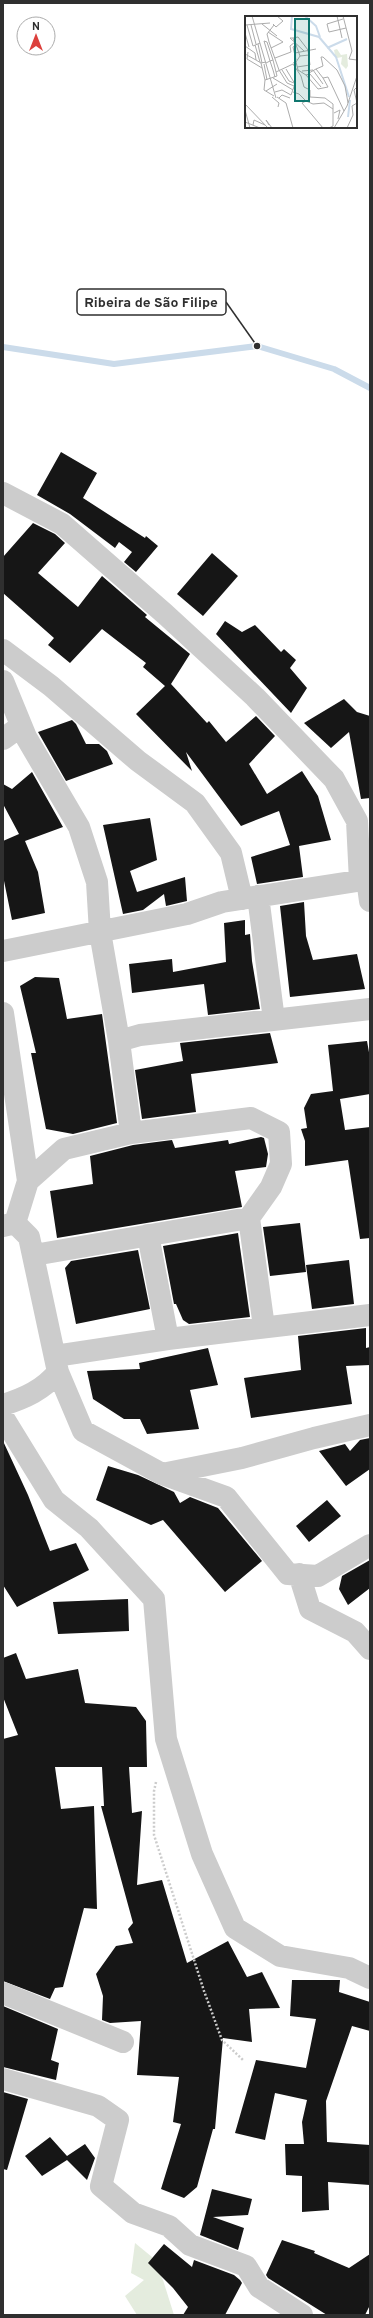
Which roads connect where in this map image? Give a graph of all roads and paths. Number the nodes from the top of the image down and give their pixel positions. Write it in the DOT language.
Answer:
graph roads {
  1 [pos="3,493"];
  2 [pos="3,650"];
  3 [pos="3,681"];
  4 [pos="21,726"];
  5 [pos="3,739"];
  6 [pos="366,880"];
  7 [pos="250,898"];
  8 [pos="370,901"];
  9 [pos="100,932"];
  10 [pos="3,951"];
  11 [pos="370,1009"];
  12 [pos="3,1012"];
  13 [pos="274,1020"];
  14 [pos="119,1041"];
  15 [pos="131,1133"];
  16 [pos="28,1181"];
  17 [pos="249,1218"];
  18 [pos="9,1224"];
  19 [pos="148,1235"];
  20 [pos="34,1255"];
  21 [pos="370,1315"];
  22 [pos="264,1327"];
  23 [pos="168,1339"];
  24 [pos="57,1364"];
  25 [pos="3,1405"];
  26 [pos="3,1417"];
  27 [pos="370,1425"];
  28 [pos="162,1474"];
  29 [pos="370,1545"];
  30 [pos="299,1574"];
  31 [pos="370,1649"];
  32 [pos="157,1776"];
  33 [pos="370,1978"];
  34 [pos="3,1994"];
  35 [pos="123,2042"];
  36 [pos="243,2060"];
  37 [pos="3,2079"];
  38 [pos="302,2315"];
  1 -- 6 [label="street"];
  2 -- 7 [label="street"];
  3 -- 4 [label="street"];
  4 -- 5 [label="street"];
  4 -- 9 [label="street"];
  6 -- 7 [label="street"];
  6 -- 8 [label="street"];
  7 -- 9 [label="street"];
  7 -- 13 [label="street"];
  9 -- 10 [label="street"];
  9 -- 14 [label="street"];
  11 -- 13 [label="street"];
  12 -- 16 [label="street"];
  13 -- 14 [label="street"];
  14 -- 15 [label="street"];
  15 -- 16 [label="street"];
  15 -- 17 [label="street"];
  16 -- 18 [label="street"];
  17 -- 19 [label="street"];
  17 -- 22 [label="street"];
  18 -- 20 [label="street"];
  19 -- 20 [label="street"];
  19 -- 23 [label="street"];
  20 -- 24 [label="street"];
  21 -- 22 [label="street"];
  22 -- 23 [label="street"];
  23 -- 24 [label="street"];
  24 -- 25 [label="street"];
  24 -- 28 [label="street"];
  26 -- 33 [label="street"];
  27 -- 28 [label="street"];
  28 -- 30 [label="street"];
  29 -- 30 [label="street"];
  30 -- 31 [label="street"];
  32 -- 36 [label="path"];
  34 -- 35 [label="street"];
  37 -- 38 [label="street"];
}
